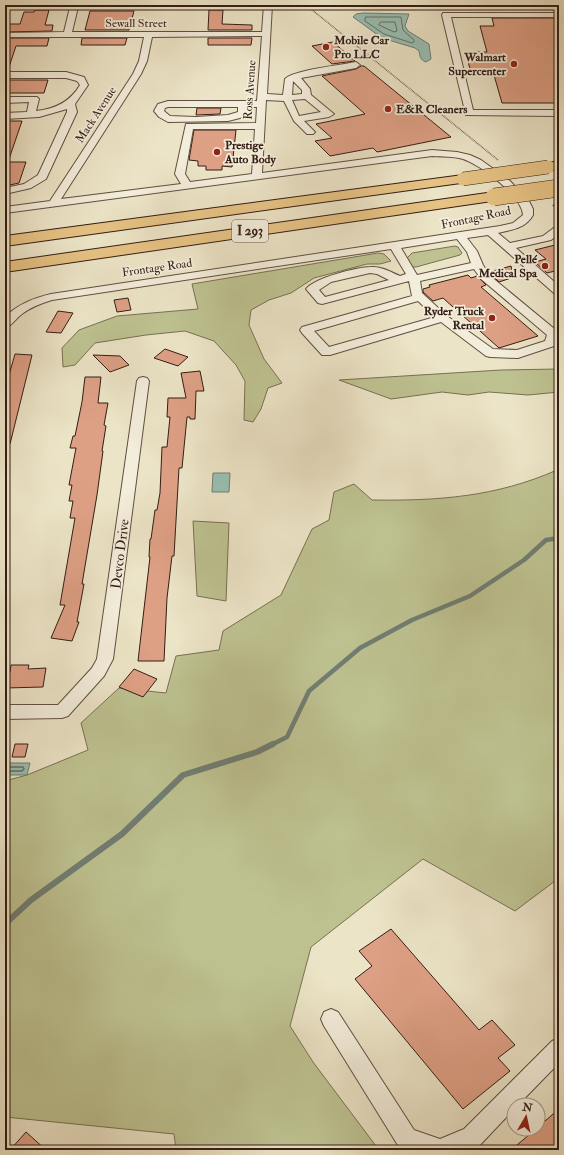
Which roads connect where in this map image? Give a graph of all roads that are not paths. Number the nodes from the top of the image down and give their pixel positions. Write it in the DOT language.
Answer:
graph roads {
  1 [pos="5,5"];
  2 [pos="76,5"];
  3 [pos="94,5"];
  4 [pos="268,5"];
  5 [pos="559,15"];
  6 [pos="266,34"];
  7 [pos="5,35"];
  8 [pos="67,35"];
  9 [pos="148,35"];
  10 [pos="356,65"];
  11 [pos="5,75"];
  12 [pos="296,77"];
  13 [pos="308,96"];
  14 [pos="287,98"];
  15 [pos="5,100"];
  16 [pos="262,101"];
  17 [pos="70,103"];
  18 [pos="242,105"];
  19 [pos="559,113"];
  20 [pos="31,114"];
  21 [pos="5,116"];
  22 [pos="297,119"];
  23 [pos="260,126"];
  24 [pos="310,132"];
  25 [pos="553,166"];
  26 [pos="257,177"];
  27 [pos="187,186"];
  28 [pos="559,188"];
  29 [pos="5,191"];
  30 [pos="53,204"];
  31 [pos="5,210"];
  32 [pos="559,229"];
  33 [pos="490,231"];
  34 [pos="460,236"];
  35 [pos="5,241"];
  36 [pos="395,246"];
  37 [pos="508,247"];
  38 [pos="477,265"];
  39 [pos="5,266"];
  40 [pos="413,277"];
  41 [pos="400,280"];
  42 [pos="559,292"];
  43 [pos="420,297"];
  44 [pos="443,318"];
  45 [pos="5,324"];
  46 [pos="143,381"];
  47 [pos="5,712"];
  48 [pos="331,1019"];
  49 [pos="559,1048"];
  50 [pos="440,1150"];
  1 -- 2 [label="street"];
  2 -- 3 [label="street"];
  2 -- 8 [label="street"];
  4 -- 6 [label="street, Ross Avenue"];
  5 -- 19 [label="street"];
  6 -- 9 [label="street, Sewall Street"];
  6 -- 16 [label="street, Ross Avenue"];
  7 -- 8 [label="street, Sewall Street"];
  8 -- 9 [label="street, Sewall Street"];
  9 -- 30 [label="street, Mack Avenue"];
  10 -- 12 [label="street"];
  11 -- 17 [label="street"];
  12 -- 13 [label="street"];
  12 -- 14 [label="street"];
  13 -- 14 [label="street"];
  13 -- 22 [label="street"];
  14 -- 16 [label="street"];
  14 -- 22 [label="street"];
  15 -- 20 [label="street"];
  16 -- 18 [label="street"];
  16 -- 23 [label="street, Ross Avenue"];
  17 -- 20 [label="street"];
  17 -- 29 [label="street"];
  18 -- 18 [label="street"];
  20 -- 21 [label="street"];
  22 -- 24 [label="street"];
  23 -- 26 [label="street, Ross Avenue"];
  23 -- 27 [label="street"];
  25 -- 35 [label="highway, I 293, bridge"];
  26 -- 27 [label="street, Frontage Road"];
  26 -- 33 [label="street, Frontage Road"];
  27 -- 30 [label="street, Frontage Road"];
  28 -- 39 [label="highway, I 293, bridge"];
  30 -- 31 [label="street, Frontage Road"];
  32 -- 37 [label="street"];
  33 -- 34 [label="street, Frontage Road"];
  33 -- 37 [label="street"];
  34 -- 36 [label="street, Frontage Road"];
  34 -- 38 [label="street"];
  36 -- 40 [label="street"];
  36 -- 45 [label="street, Frontage Road"];
  37 -- 42 [label="street"];
  38 -- 40 [label="street"];
  38 -- 44 [label="street"];
  40 -- 41 [label="street"];
  40 -- 43 [label="street"];
  41 -- 41 [label="street"];
  43 -- 44 [label="street"];
  43 -- 44 [label="street"];
  46 -- 47 [label="street, Devco Drive"];
  48 -- 50 [label="street"];
  49 -- 50 [label="street"];
}
